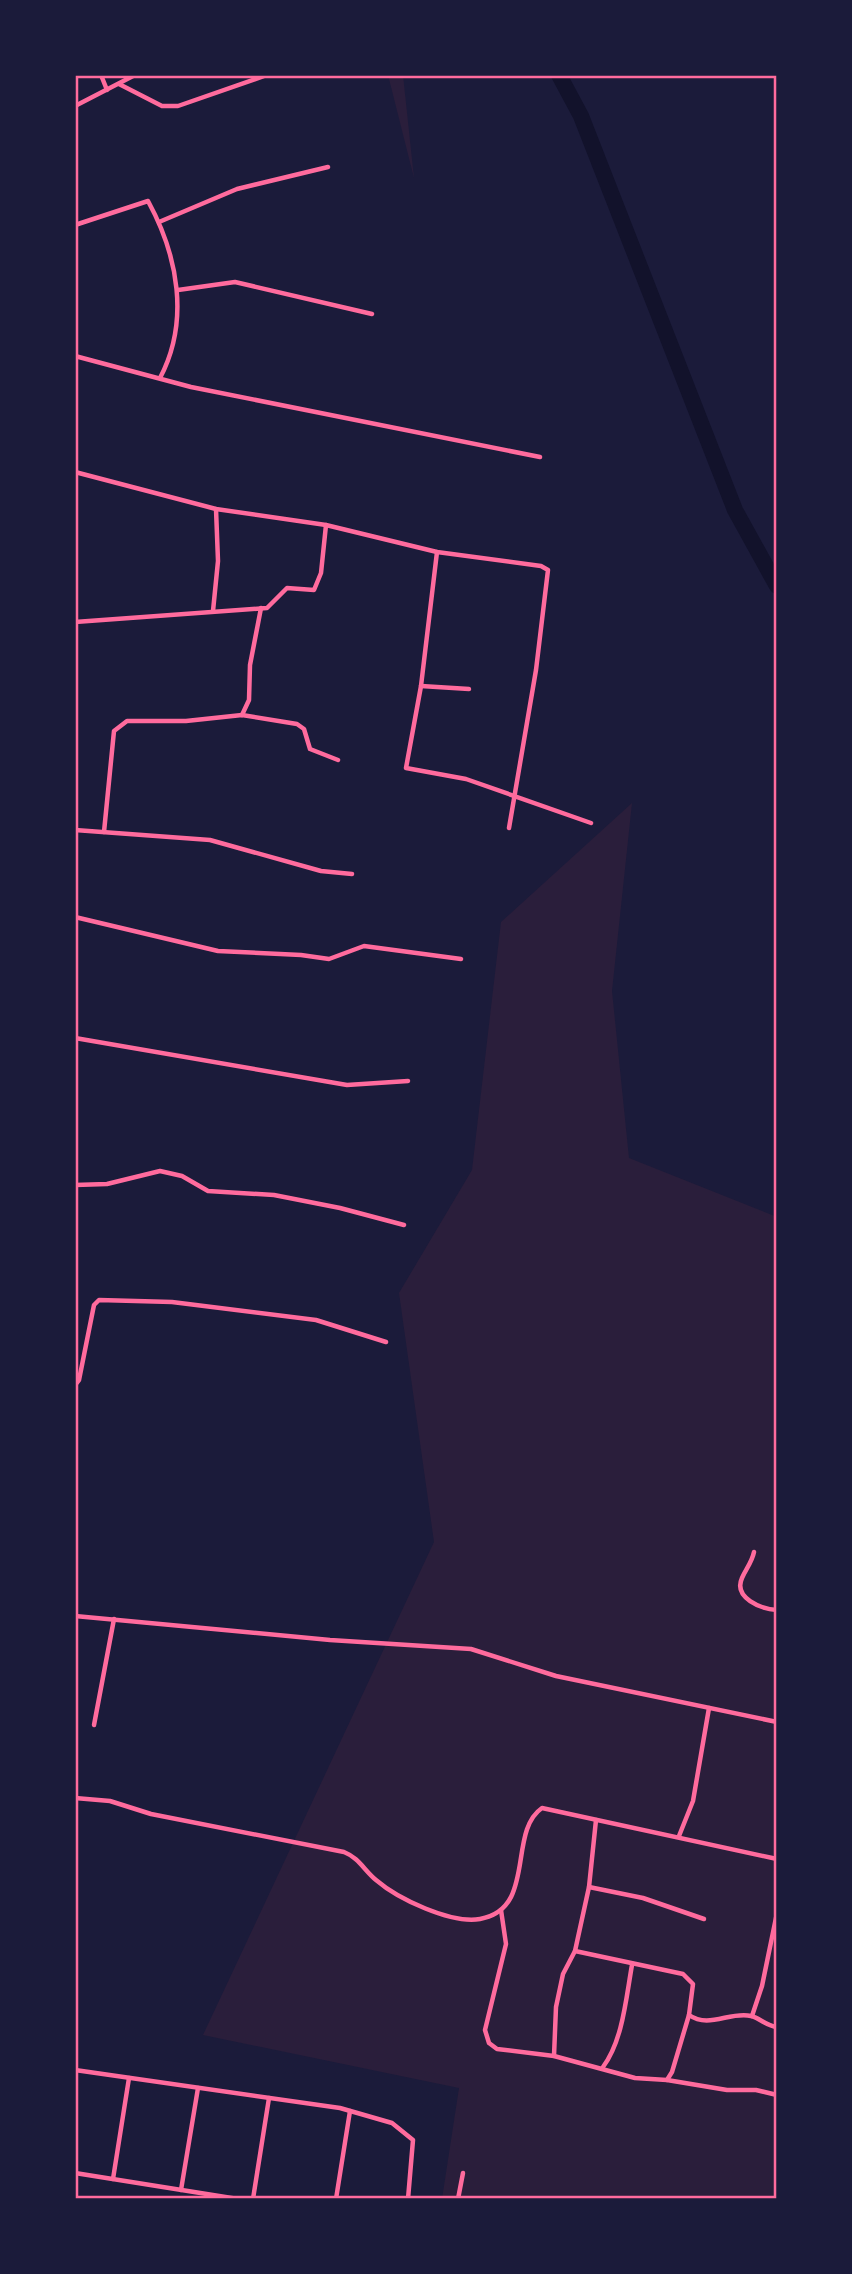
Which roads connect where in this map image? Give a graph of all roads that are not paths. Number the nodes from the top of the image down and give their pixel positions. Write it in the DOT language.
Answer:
graph roads {
  1 [pos="101,75"];
  2 [pos="135,75"];
  3 [pos="267,75"];
  4 [pos="119,84"];
  5 [pos="107,90"];
  6 [pos="75,106"];
  7 [pos="328,167"];
  8 [pos="159,222"];
  9 [pos="75,225"];
  10 [pos="178,290"];
  11 [pos="372,314"];
  12 [pos="75,356"];
  13 [pos="160,378"];
  14 [pos="540,457"];
  15 [pos="75,472"];
  16 [pos="216,509"];
  17 [pos="326,525"];
  18 [pos="437,552"];
  19 [pos="261,608"];
  20 [pos="213,611"];
  21 [pos="75,622"];
  22 [pos="421,686"];
  23 [pos="469,689"];
  24 [pos="242,715"];
  25 [pos="338,760"];
  26 [pos="517,795"];
  27 [pos="591,823"];
  28 [pos="509,828"];
  29 [pos="75,830"];
  30 [pos="104,832"];
  31 [pos="352,874"];
  32 [pos="75,917"];
  33 [pos="461,959"];
  34 [pos="75,1038"];
  35 [pos="408,1081"];
  36 [pos="75,1185"];
  37 [pos="404,1225"];
  38 [pos="386,1342"];
  39 [pos="75,1385"];
  40 [pos="754,1552"];
  41 [pos="777,1610"];
  42 [pos="75,1616"];
  43 [pos="114,1619"];
  44 [pos="709,1708"];
  45 [pos="777,1722"];
  46 [pos="93,1725"];
  47 [pos="75,1798"];
  48 [pos="596,1820"];
  49 [pos="679,1836"];
  50 [pos="777,1859"];
  51 [pos="589,1887"];
  52 [pos="501,1910"];
  53 [pos="777,1913"];
  54 [pos="704,1919"];
  55 [pos="575,1951"];
  56 [pos="632,1965"];
  57 [pos="689,2015"];
  58 [pos="751,2016"];
  59 [pos="777,2027"];
  60 [pos="554,2056"];
  61 [pos="603,2067"];
  62 [pos="75,2070"];
  63 [pos="129,2078"];
  64 [pos="667,2080"];
  65 [pos="198,2088"];
  66 [pos="777,2095"];
  67 [pos="269,2098"];
  68 [pos="350,2111"];
  69 [pos="463,2172"];
  70 [pos="75,2173"];
  71 [pos="113,2179"];
  72 [pos="181,2190"];
  73 [pos="238,2199"];
  74 [pos="253,2199"];
  75 [pos="336,2199"];
  76 [pos="408,2199"];
  77 [pos="458,2199"];
  1 -- 5 [label="street"];
  2 -- 4 [label="street"];
  3 -- 4 [label="street"];
  4 -- 5 [label="street"];
  5 -- 6 [label="street"];
  7 -- 8 [label="street"];
  8 -- 9 [label="street"];
  8 -- 10 [label="street"];
  10 -- 11 [label="street"];
  10 -- 13 [label="street"];
  12 -- 13 [label="street"];
  13 -- 14 [label="street"];
  15 -- 16 [label="street"];
  16 -- 17 [label="street"];
  16 -- 20 [label="street"];
  17 -- 18 [label="street"];
  17 -- 19 [label="street"];
  18 -- 22 [label="street"];
  18 -- 26 [label="street"];
  19 -- 20 [label="street"];
  19 -- 24 [label="street"];
  20 -- 21 [label="street"];
  22 -- 23 [label="street"];
  22 -- 26 [label="street"];
  24 -- 25 [label="street"];
  24 -- 30 [label="street"];
  26 -- 27 [label="street"];
  26 -- 28 [label="street"];
  29 -- 30 [label="street"];
  30 -- 31 [label="street"];
  32 -- 33 [label="street"];
  34 -- 35 [label="street"];
  36 -- 37 [label="street"];
  38 -- 39 [label="street"];
  40 -- 41 [label="street"];
  42 -- 43 [label="street"];
  43 -- 44 [label="street"];
  43 -- 46 [label="street"];
  44 -- 45 [label="street"];
  44 -- 49 [label="street"];
  47 -- 52 [label="street"];
  48 -- 49 [label="street"];
  48 -- 51 [label="street"];
  48 -- 52 [label="street"];
  49 -- 50 [label="street"];
  51 -- 54 [label="street"];
  51 -- 55 [label="street"];
  52 -- 60 [label="street"];
  53 -- 58 [label="street"];
  55 -- 56 [label="street"];
  55 -- 60 [label="street"];
  56 -- 57 [label="street"];
  56 -- 61 [label="street"];
  57 -- 58 [label="street"];
  57 -- 64 [label="street"];
  58 -- 59 [label="street"];
  60 -- 61 [label="street"];
  61 -- 64 [label="street"];
  62 -- 63 [label="street"];
  63 -- 65 [label="street"];
  63 -- 71 [label="street"];
  64 -- 66 [label="street"];
  65 -- 67 [label="street"];
  65 -- 72 [label="street"];
  67 -- 68 [label="street"];
  67 -- 74 [label="street"];
  68 -- 75 [label="street"];
  68 -- 76 [label="street"];
  69 -- 77 [label="street"];
  70 -- 71 [label="street"];
  71 -- 72 [label="street"];
  72 -- 73 [label="street"];
}
